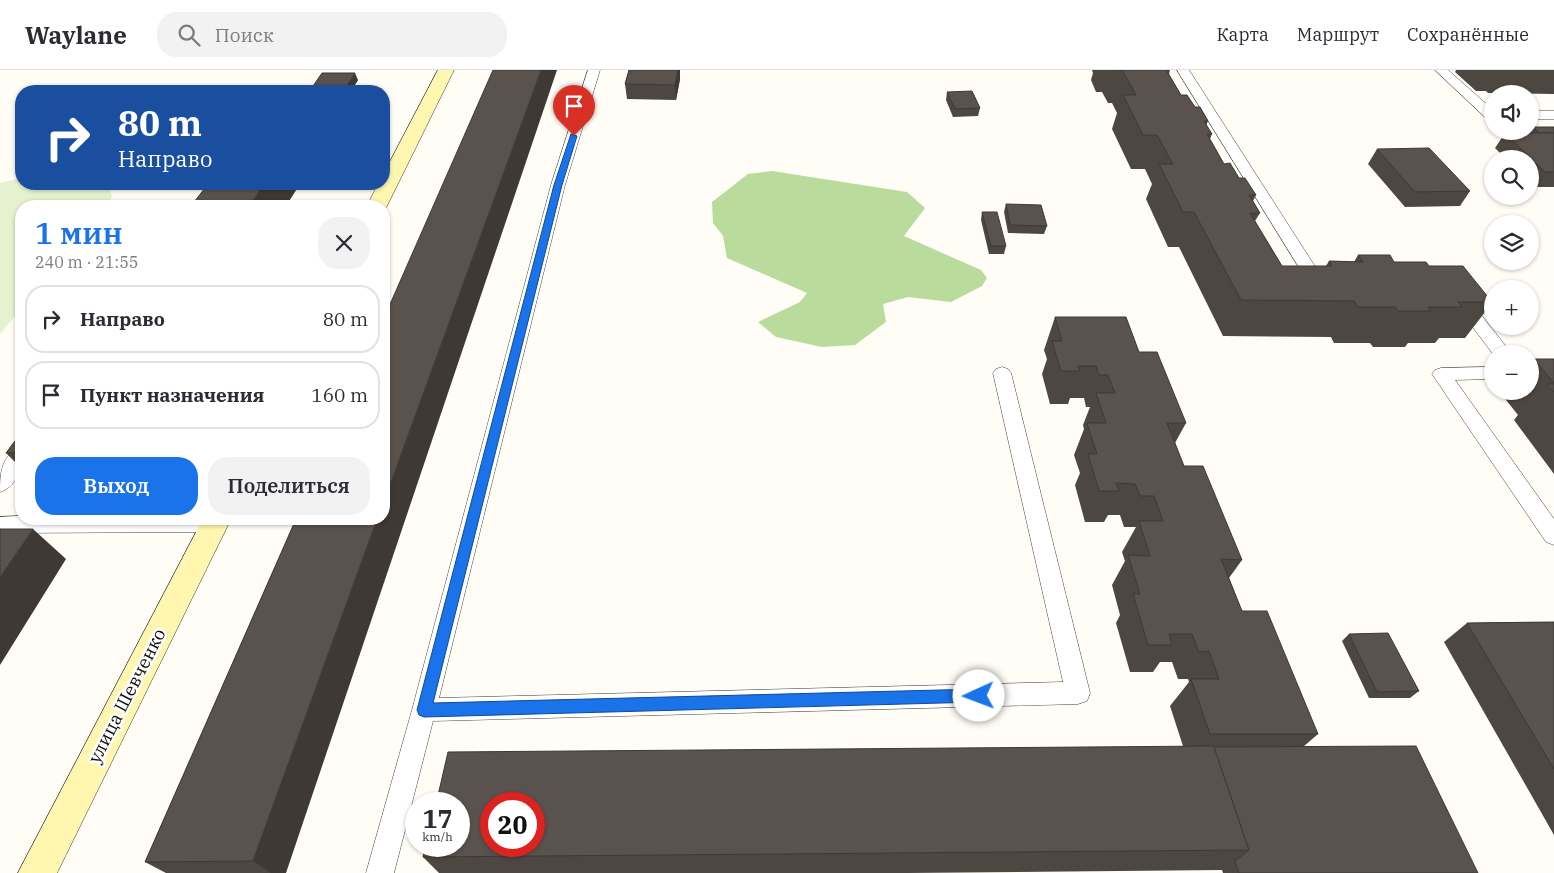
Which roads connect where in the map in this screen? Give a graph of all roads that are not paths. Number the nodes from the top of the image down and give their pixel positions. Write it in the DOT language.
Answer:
graph roads {
  1 [pos="446,70"];
  2 [pos="594,70"];
  3 [pos="1183,70"];
  4 [pos="1441,70"];
  5 [pos="1484,109"];
  6 [pos="1539,115"];
  7 [pos="1554,115"];
  8 [pos="390,179"];
  9 [pos="1350,272"];
  10 [pos="1450,287"];
  11 [pos="1496,345"];
  12 [pos="1002,373"];
  13 [pos="1484,373"];
  14 [pos="15,463"];
  15 [pos="0,484"];
  16 [pos="0,525"];
  17 [pos="15,525"];
  18 [pos="214,525"];
  19 [pos="1554,536"];
  20 [pos="424,710"];
  21 [pos="37,873"];
  22 [pos="380,873"];
  1 -- 8 [label="street"];
  2 -- 20 [label="lane"];
  3 -- 9 [label="lane"];
  4 -- 5 [label="lane"];
  6 -- 7 [label="lane"];
  10 -- 11 [label="lane"];
  12 -- 20 [label="lane"];
  13 -- 19 [label="lane"];
  14 -- 15 [label="lane"];
  16 -- 17 [label="lane"];
  18 -- 21 [label="street, улица Шевченко"];
  20 -- 22 [label="lane"];
}
